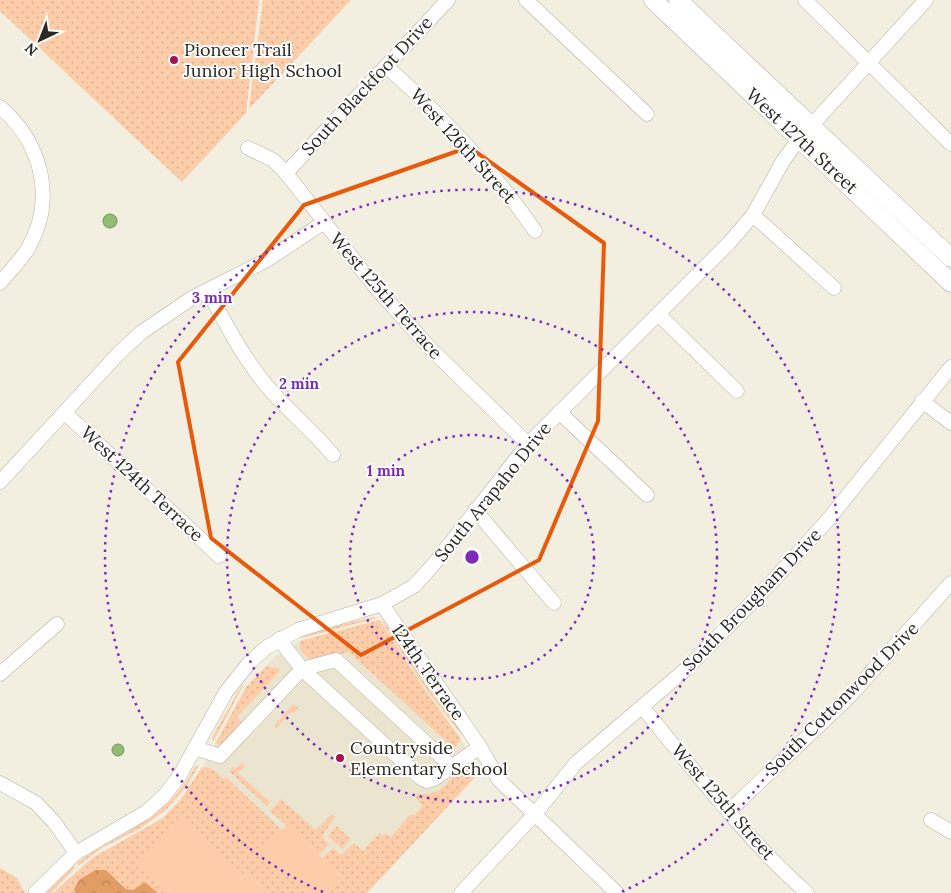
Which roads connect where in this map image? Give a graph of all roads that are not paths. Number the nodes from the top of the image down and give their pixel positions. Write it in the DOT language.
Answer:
graph roads {
  1 [pos="448,0"];
  2 [pos="526,0"];
  3 [pos="653,0"];
  4 [pos="678,0"];
  5 [pos="805,0"];
  6 [pos="926,0"];
  7 [pos="869,63"];
  8 [pos="386,66"];
  9 [pos="0,107"];
  10 [pos="647,114"];
  11 [pos="811,125"];
  12 [pos="799,139"];
  13 [pos="951,144"];
  14 [pos="248,148"];
  15 [pos="286,173"];
  16 [pos="753,215"];
  17 [pos="323,222"];
  18 [pos="535,231"];
  19 [pos="951,258"];
  20 [pos="0,283"];
  21 [pos="951,283"];
  22 [pos="834,288"];
  23 [pos="208,290"];
  24 [pos="659,315"];
  25 [pos="951,367"];
  26 [pos="737,391"];
  27 [pos="922,401"];
  28 [pos="559,412"];
  29 [pos="65,413"];
  30 [pos="951,423"];
  31 [pos="528,444"];
  32 [pos="333,455"];
  33 [pos="0,482"];
  34 [pos="647,495"];
  35 [pos="475,510"];
  36 [pos="219,556"];
  37 [pos="949,590"];
  38 [pos="554,603"];
  39 [pos="382,604"];
  40 [pos="57,624"];
  41 [pos="279,639"];
  42 [pos="302,669"];
  43 [pos="0,674"];
  44 [pos="642,708"];
  45 [pos="480,747"];
  46 [pos="195,748"];
  47 [pos="451,766"];
  48 [pos="0,783"];
  49 [pos="729,811"];
  50 [pos="534,815"];
  51 [pos="931,820"];
  52 [pos="951,832"];
  53 [pos="76,853"];
  54 [pos="35,893"];
  55 [pos="461,893"];
  56 [pos="617,893"];
  57 [pos="807,893"];
  1 -- 8 [label="street, South Blackfoot Drive"];
  2 -- 10 [label="street"];
  3 -- 12 [label="main road, West 127th Street"];
  4 -- 11 [label="main road, West 127th Street"];
  5 -- 7 [label="street"];
  6 -- 7 [label="street, South Arapaho Drive"];
  7 -- 11 [label="street, South Arapaho Drive"];
  7 -- 13 [label="street"];
  8 -- 15 [label="street, South Blackfoot Drive"];
  8 -- 18 [label="street, West 126th Street"];
  9 -- 20 [label="street"];
  11 -- 12 [label="street, South Arapaho Drive"];
  11 -- 19 [label="main road, West 127th Street"];
  12 -- 16 [label="street, South Arapaho Drive"];
  12 -- 21 [label="main road, West 127th Street"];
  14 -- 15 [label="street, West 125th Terrace"];
  15 -- 17 [label="street, West 125th Terrace"];
  16 -- 22 [label="street"];
  16 -- 24 [label="street, South Arapaho Drive"];
  17 -- 23 [label="street"];
  17 -- 31 [label="street, West 125th Terrace"];
  23 -- 29 [label="street"];
  23 -- 32 [label="street"];
  24 -- 26 [label="street"];
  24 -- 28 [label="street, South Arapaho Drive"];
  25 -- 27 [label="street, South Brougham Drive"];
  27 -- 30 [label="street"];
  27 -- 44 [label="street, South Brougham Drive"];
  28 -- 31 [label="street, South Arapaho Drive"];
  28 -- 34 [label="street"];
  29 -- 33 [label="street"];
  29 -- 36 [label="street, West 124th Terrace"];
  31 -- 35 [label="street, South Arapaho Drive"];
  35 -- 38 [label="street"];
  35 -- 39 [label="street, South Arapaho Drive"];
  37 -- 49 [label="street, South Cottonwood Drive"];
  39 -- 41 [label="street, South Arapaho Drive"];
  39 -- 45 [label="street, 124th Terrace"];
  40 -- 43 [label="street"];
  41 -- 42 [label="street"];
  41 -- 46 [label="street, South Arapaho Drive"];
  42 -- 46 [label="street"];
  42 -- 47 [label="street"];
  42 -- 47 [label="street"];
  44 -- 49 [label="street, West 125th Street"];
  44 -- 50 [label="street, South Brougham Drive"];
  45 -- 47 [label="street"];
  45 -- 50 [label="street, 124th Terrace"];
  46 -- 53 [label="street, South Arapaho Drive"];
  48 -- 53 [label="street"];
  49 -- 57 [label="street, West 125th Street"];
  50 -- 55 [label="street, South Brougham Drive"];
  50 -- 56 [label="street, 124th Terrace"];
  51 -- 52 [label="street"];
  53 -- 54 [label="street, South Arapaho Drive"];
}
